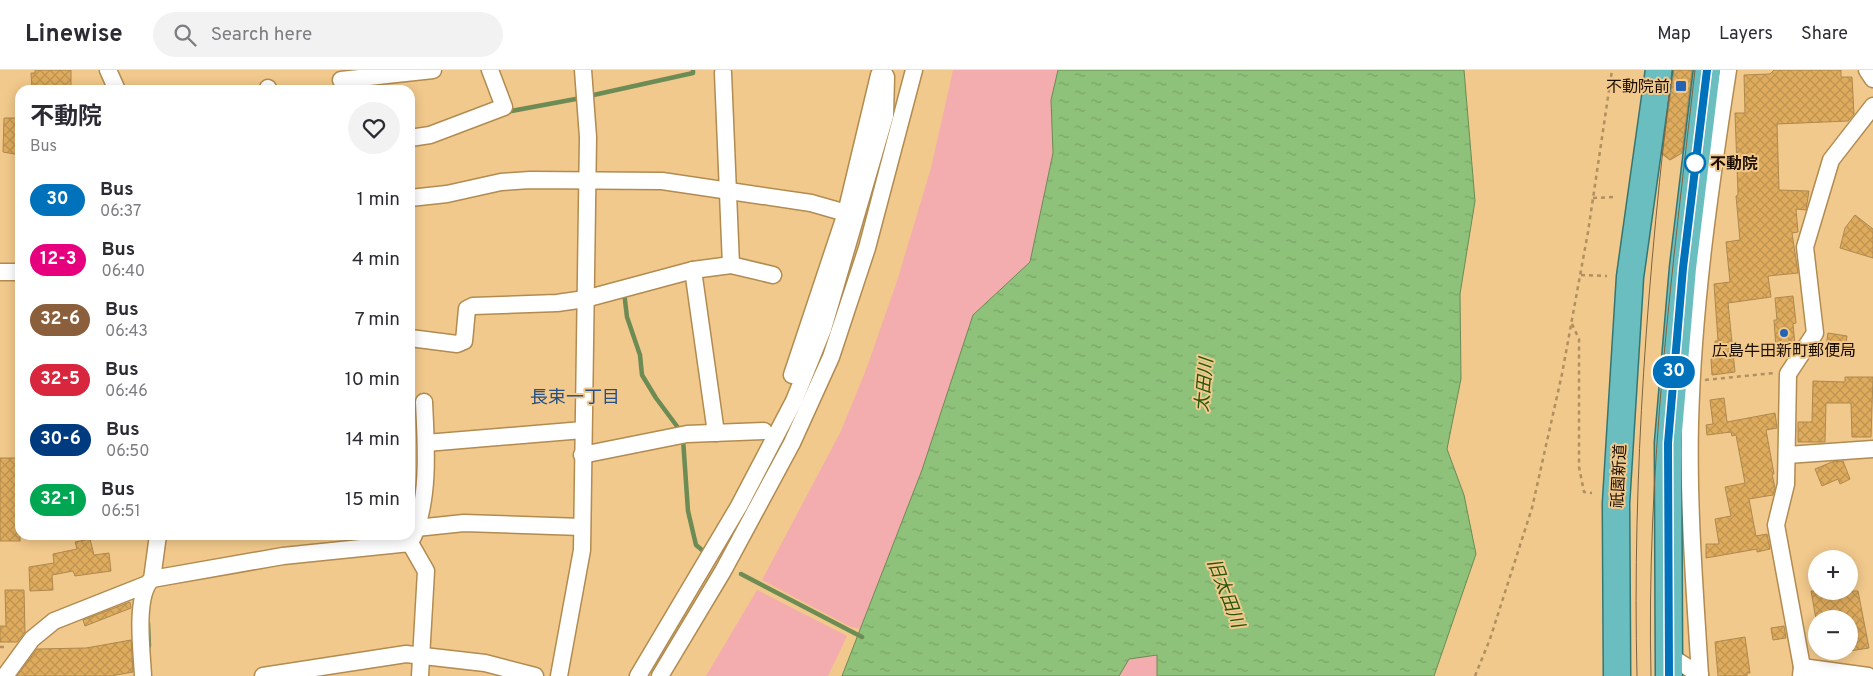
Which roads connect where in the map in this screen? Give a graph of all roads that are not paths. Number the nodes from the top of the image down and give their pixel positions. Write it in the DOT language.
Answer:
graph roads {
  1 [pos="108,70"];
  2 [pos="432,70"];
  3 [pos="490,70"];
  4 [pos="582,70"];
  5 [pos="881,70"];
  6 [pos="914,70"];
  7 [pos="1641,70"];
  8 [pos="1659,70"];
  9 [pos="1707,70"];
  10 [pos="1728,70"];
  11 [pos="1867,70"];
  12 [pos="723,74"];
  13 [pos="1873,79"];
  14 [pos="341,80"];
  15 [pos="115,85"];
  16 [pos="1873,106"];
  17 [pos="415,137"];
  18 [pos="588,181"];
  19 [pos="728,191"];
  20 [pos="415,197"];
  21 [pos="846,214"];
  22 [pos="1697,227"];
  23 [pos="731,265"];
  24 [pos="693,270"];
  25 [pos="0,272"];
  26 [pos="15,272"];
  27 [pos="772,275"];
  28 [pos="1619,276"];
  29 [pos="585,299"];
  30 [pos="415,339"];
  31 [pos="792,375"];
  32 [pos="424,402"];
  33 [pos="583,430"];
  34 [pos="764,431"];
  35 [pos="716,433"];
  36 [pos="426,443"];
  37 [pos="1679,448"];
  38 [pos="1873,449"];
  39 [pos="582,455"];
  40 [pos="1787,455"];
  41 [pos="416,528"];
  42 [pos="582,528"];
  43 [pos="157,540"];
  44 [pos="411,540"];
  45 [pos="410,543"];
  46 [pos="149,582"];
  47 [pos="422,656"];
  48 [pos="1668,666"];
  49 [pos="641,672"];
  50 [pos="1802,672"];
  51 [pos="5,676"];
  52 [pos="143,676"];
  53 [pos="267,676"];
  54 [pos="420,676"];
  55 [pos="535,676"];
  56 [pos="559,676"];
  57 [pos="625,676"];
  58 [pos="660,676"];
  59 [pos="1617,676"];
  60 [pos="1700,676"];
  61 [pos="1868,676"];
  1 -- 15 [label="street"];
  2 -- 14 [label="street"];
  3 -- 17 [label="street"];
  4 -- 18 [label="street"];
  5 -- 21 [label="street"];
  5 -- 49 [label="street"];
  6 -- 58 [label="street"];
  7 -- 28 [label="highway, 祇園新道"];
  8 -- 28 [label="highway, 祇園新道"];
  9 -- 22 [label="highway"];
  10 -- 22 [label="street"];
  11 -- 13 [label="street"];
  12 -- 19 [label="street"];
  16 -- 40 [label="street"];
  18 -- 19 [label="street"];
  18 -- 20 [label="street"];
  18 -- 29 [label="street"];
  19 -- 21 [label="street"];
  19 -- 23 [label="street"];
  21 -- 31 [label="street"];
  22 -- 37 [label="highway"];
  23 -- 24 [label="street"];
  23 -- 27 [label="street"];
  24 -- 29 [label="street"];
  24 -- 35 [label="street"];
  25 -- 26 [label="street"];
  28 -- 59 [label="highway, 祇園新道"];
  29 -- 30 [label="street"];
  29 -- 33 [label="street"];
  32 -- 36 [label="street"];
  33 -- 36 [label="street"];
  33 -- 39 [label="street"];
  34 -- 35 [label="street"];
  35 -- 39 [label="street"];
  36 -- 41 [label="street"];
  37 -- 48 [label="highway"];
  37 -- 60 [label="street"];
  38 -- 40 [label="street"];
  39 -- 42 [label="street"];
  40 -- 50 [label="street"];
  41 -- 42 [label="street"];
  42 -- 56 [label="street"];
  43 -- 46 [label="street"];
  44 -- 45 [label="street"];
  45 -- 46 [label="street"];
  45 -- 47 [label="street"];
  46 -- 51 [label="street"];
  46 -- 52 [label="street"];
  47 -- 53 [label="street"];
  47 -- 54 [label="street"];
  47 -- 55 [label="street"];
  48 -- 60 [label="street"];
  49 -- 57 [label="street"];
  50 -- 61 [label="street"];
}
